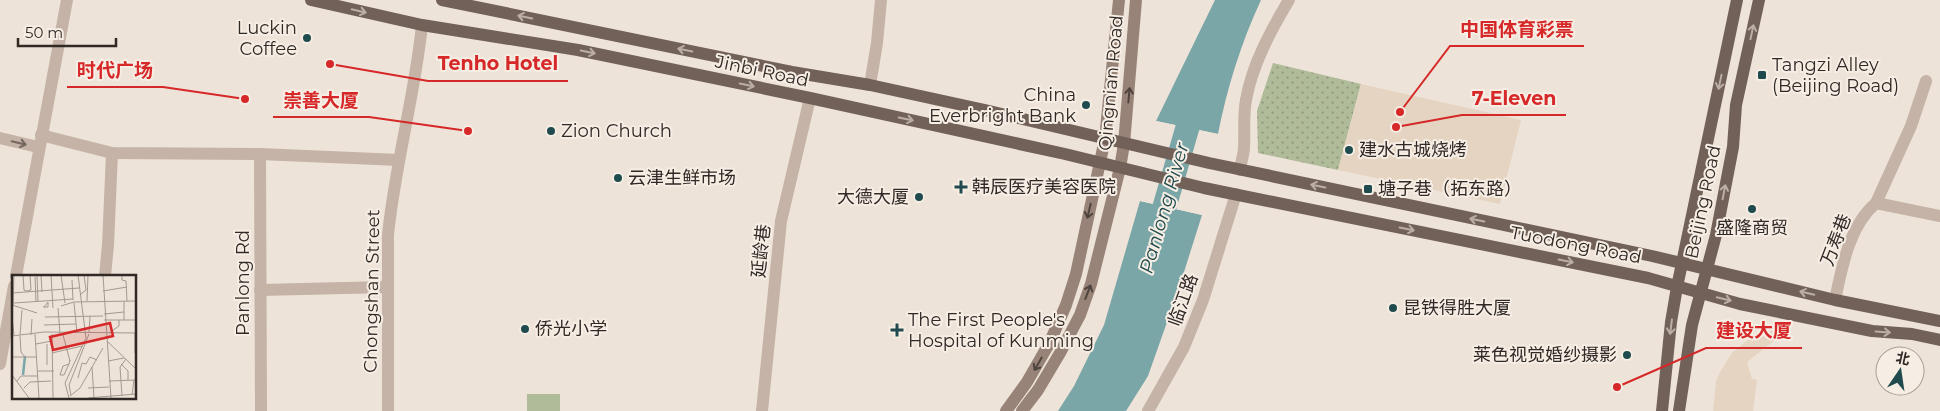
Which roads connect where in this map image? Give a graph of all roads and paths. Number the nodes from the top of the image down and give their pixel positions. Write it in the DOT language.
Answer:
graph roads {
  1 [pos="67,0"];
  2 [pos="311,0"];
  3 [pos="442,0"];
  4 [pos="880,0"];
  5 [pos="1118,0"];
  6 [pos="1136,0"];
  7 [pos="1289,0"];
  8 [pos="1736,0"];
  9 [pos="1759,0"];
  10 [pos="422,25"];
  11 [pos="1926,82"];
  12 [pos="870,85"];
  13 [pos="810,98"];
  14 [pos="0,138"];
  15 [pos="1104,139"];
  16 [pos="40,141"];
  17 [pos="1124,144"];
  18 [pos="112,153"];
  19 [pos="260,154"];
  20 [pos="399,160"];
  21 [pos="1209,163"];
  22 [pos="1100,164"];
  23 [pos="1126,170"];
  24 [pos="1240,170"];
  25 [pos="1204,188"];
  26 [pos="1236,194"];
  27 [pos="1876,203"];
  28 [pos="1940,216"];
  29 [pos="1682,264"];
  30 [pos="1707,270"];
  31 [pos="16,275"];
  32 [pos="105,275"];
  33 [pos="1677,287"];
  34 [pos="387,288"];
  35 [pos="260,290"];
  36 [pos="1700,294"];
  37 [pos="12,297"];
  38 [pos="1835,300"];
  39 [pos="1940,321"];
  40 [pos="1940,340"];
  41 [pos="0,364"];
  42 [pos="260,411"];
  43 [pos="388,411"];
  44 [pos="762,411"];
  45 [pos="1006,411"];
  46 [pos="1022,411"];
  47 [pos="1148,411"];
  48 [pos="1662,411"];
  49 [pos="1679,411"];
  1 -- 16 [label="street"];
  2 -- 10 [label="main road, Jinbi Road, one-way"];
  12 -- 3 [label="main road, Jinbi Road, one-way"];
  4 -- 12 [label="street"];
  5 -- 15 [label="main road, Qingnian Road"];
  17 -- 6 [label="main road, Qingnian Road, one-way"];
  7 -- 24 [label="street"];
  8 -- 29 [label="main road, Beijing Road, one-way"];
  30 -- 9 [label="main road, Beijing Road, one-way"];
  10 -- 13 [label="main road, Jinbi Road, one-way"];
  10 -- 20 [label="street, Chongshan Street"];
  11 -- 27 [label="street"];
  12 -- 15 [label="main road, Jinbi Road"];
  13 -- 22 [label="main road, Jinbi Road, one-way"];
  13 -- 44 [label="street, 延龄巷"];
  14 -- 16 [label="street, one-way"];
  15 -- 17 [label="main road, Jinbi Road"];
  15 -- 22 [label="main road, Qingnian Road"];
  16 -- 18 [label="street"];
  16 -- 31 [label="street"];
  17 -- 21 [label="main road, Jinbi Road"];
  17 -- 23 [label="main road, Qingnian Road"];
  18 -- 19 [label="street"];
  18 -- 32 [label="street"];
  19 -- 20 [label="street"];
  19 -- 35 [label="street, Panlong Rd"];
  20 -- 34 [label="street, Chongshan Street"];
  21 -- 24 [label="main road, Tuodong Road"];
  22 -- 23 [label="main road, Jinbi Road"];
  22 -- 45 [label="main road, Qingnian Road, one-way"];
  23 -- 25 [label="main road, Jinbi Road"];
  46 -- 23 [label="main road, Qingnian Road, one-way"];
  29 -- 24 [label="main road, Tuodong Road, one-way"];
  25 -- 26 [label="main road, Tuodong Road"];
  26 -- 33 [label="main road, Tuodong Road, one-way"];
  26 -- 47 [label="street, 临江路"];
  27 -- 28 [label="street, 万寿巷"];
  27 -- 38 [label="street, 万寿巷"];
  29 -- 30 [label="main road, Tuodong Road"];
  29 -- 33 [label="main road, Beijing Road"];
  30 -- 36 [label="main road, Beijing Road"];
  38 -- 30 [label="main road, Tuodong Road, one-way"];
  33 -- 36 [label="main road, Tuodong Road"];
  33 -- 48 [label="main road, Beijing Road, one-way"];
  34 -- 35 [label="street"];
  34 -- 43 [label="street, Chongshan Street"];
  35 -- 42 [label="street, Panlong Rd"];
  36 -- 40 [label="main road, Tuodong Road, one-way"];
  36 -- 49 [label="main road, Beijing Road"];
  37 -- 41 [label="street"];
  38 -- 39 [label="main road, Tuodong Road"];
}
